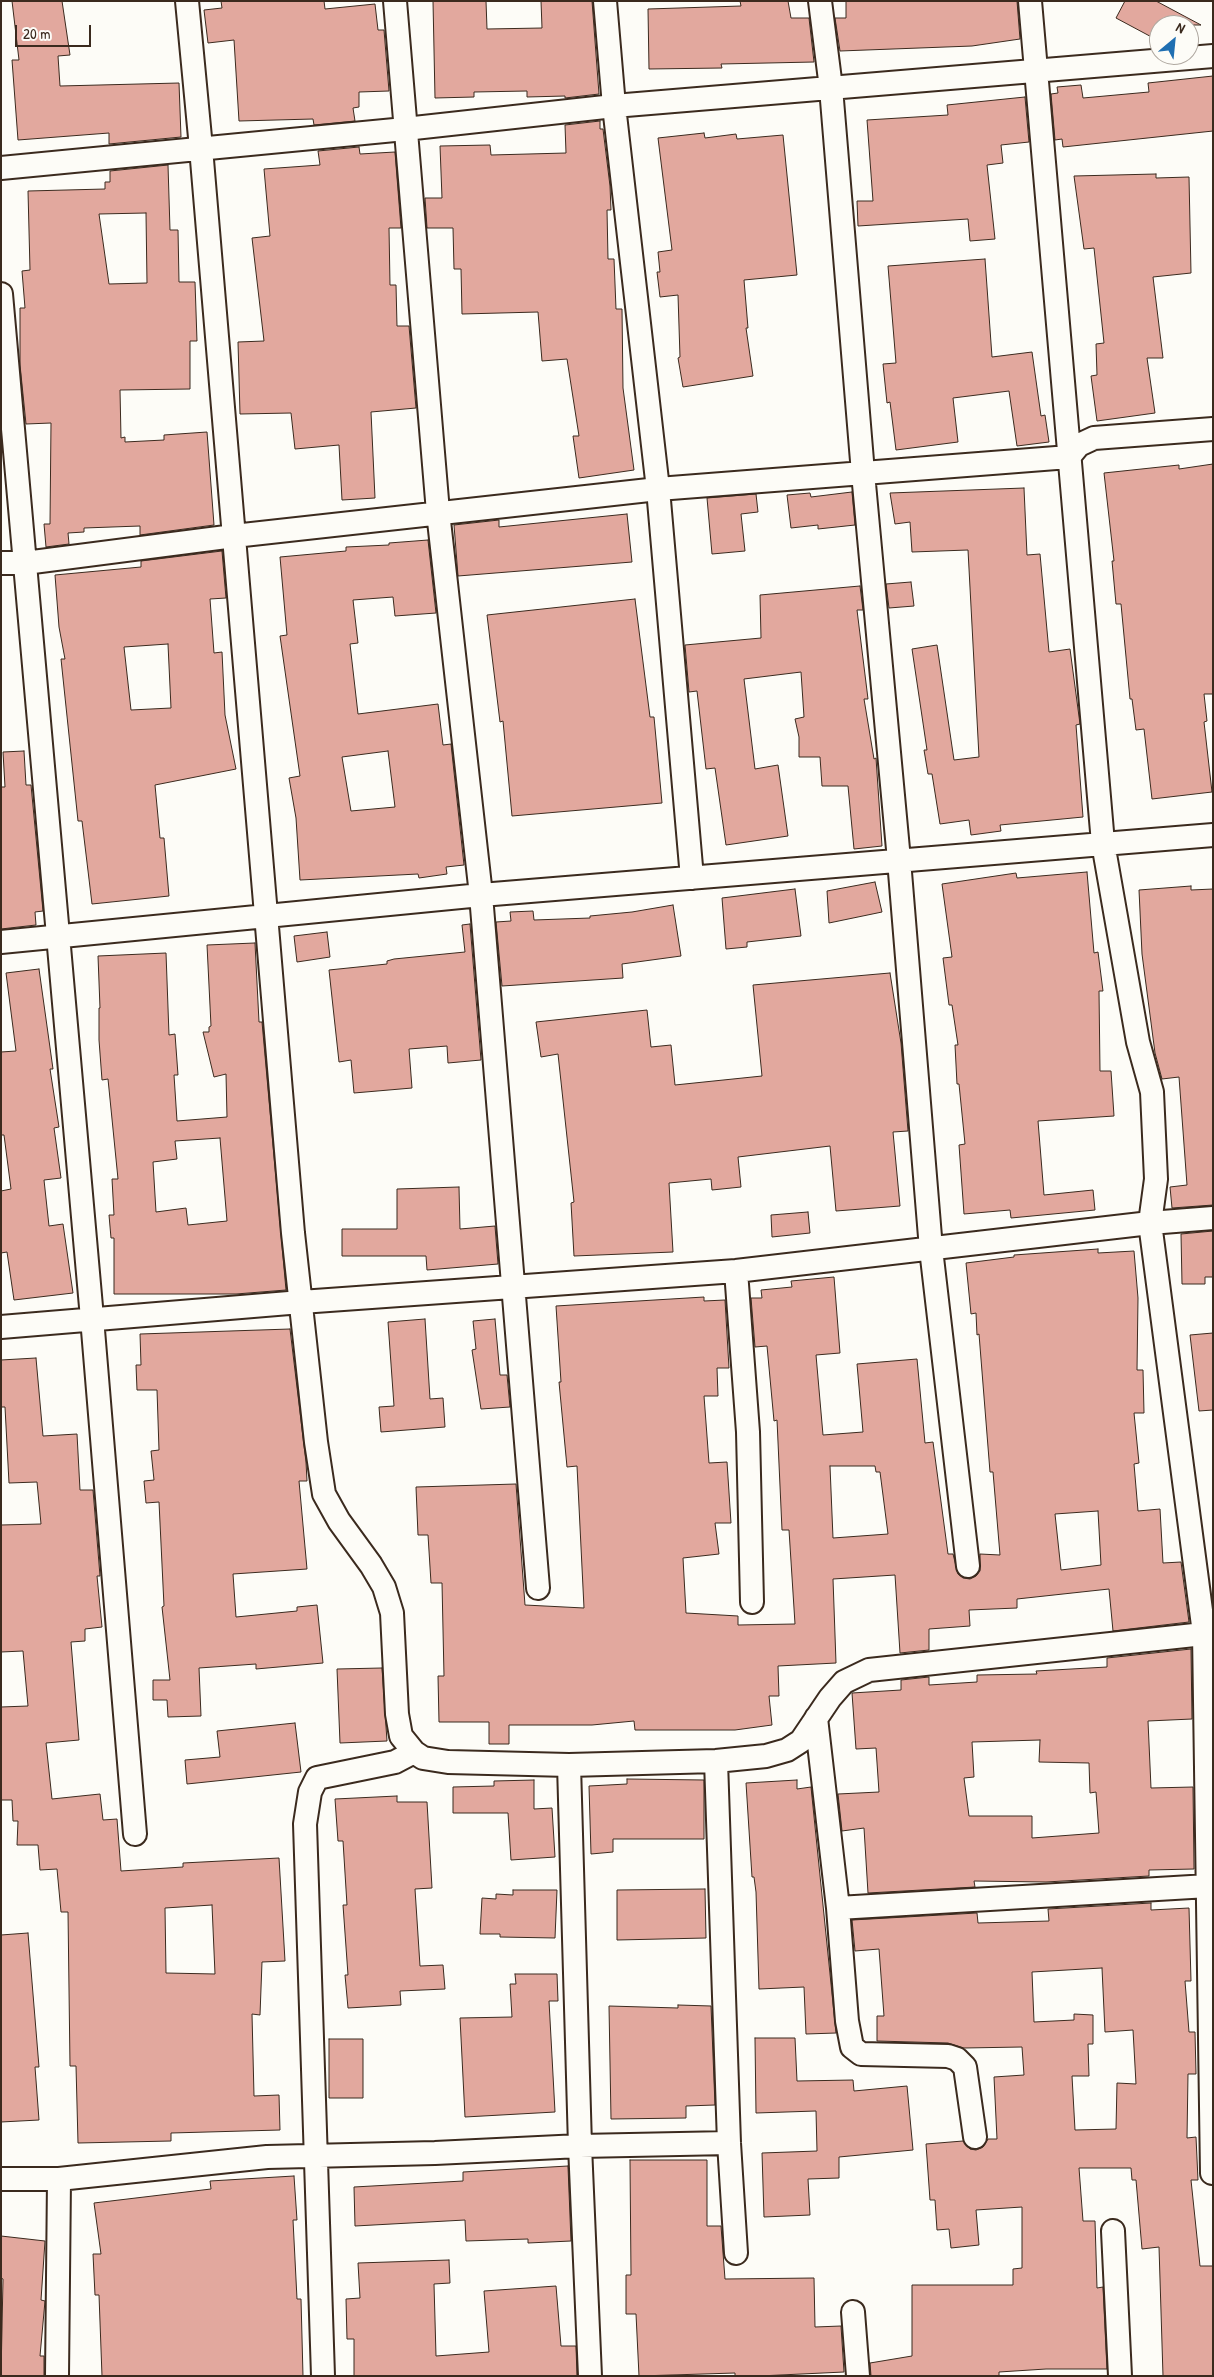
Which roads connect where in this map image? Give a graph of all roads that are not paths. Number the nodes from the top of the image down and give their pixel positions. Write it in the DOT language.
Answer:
graph roads {
  1 [pos="187,1"];
  2 [pos="395,1"];
  3 [pos="605,1"];
  4 [pos="820,1"];
  5 [pos="1030,1"];
  6 [pos="1213,56"];
  7 [pos="1038,70"];
  8 [pos="831,88"];
  9 [pos="614,106"];
  10 [pos="405,129"];
  11 [pos="201,148"];
  12 [pos="1,168"];
  13 [pos="1,294"];
  14 [pos="1213,429"];
  15 [pos="1069,457"];
  16 [pos="863,472"];
  17 [pos="658,489"];
  18 [pos="438,512"];
  19 [pos="234,536"];
  20 [pos="25,562"];
  21 [pos="1,563"];
  22 [pos="1213,835"];
  23 [pos="1103,843"];
  24 [pos="899,860"];
  25 [pos="692,878"];
  26 [pos="481,895"];
  27 [pos="266,915"];
  28 [pos="57,936"];
  29 [pos="1,942"];
  30 [pos="1213,1218"];
  31 [pos="1150,1223"];
  32 [pos="931,1249"];
  33 [pos="736,1271"];
  34 [pos="514,1288"];
  35 [pos="301,1302"];
  36 [pos="92,1318"];
  37 [pos="1,1327"];
  38 [pos="968,1566"];
  39 [pos="538,1588"];
  40 [pos="752,1602"];
  41 [pos="1208,1633"];
  42 [pos="816,1718"];
  43 [pos="414,1752"];
  44 [pos="716,1761"];
  45 [pos="569,1765"];
  46 [pos="135,1834"];
  47 [pos="1208,1886"];
  48 [pos="838,1908"];
  49 [pos="975,2137"];
  50 [pos="729,2144"];
  51 [pos="580,2146"];
  52 [pos="317,2156"];
  53 [pos="1212,2173"];
  54 [pos="1,2179"];
  55 [pos="59,2179"];
  56 [pos="1113,2231"];
  57 [pos="736,2252"];
  58 [pos="853,2312"];
  59 [pos="57,2376"];
  60 [pos="323,2376"];
  61 [pos="590,2376"];
  62 [pos="858,2376"];
  63 [pos="1120,2376"];
  1 -- 11 [label="street"];
  2 -- 10 [label="street"];
  3 -- 9 [label="street"];
  4 -- 8 [label="street"];
  5 -- 7 [label="street"];
  6 -- 7 [label="street"];
  7 -- 8 [label="street"];
  7 -- 15 [label="street"];
  8 -- 9 [label="street"];
  8 -- 16 [label="street"];
  9 -- 10 [label="street"];
  9 -- 17 [label="street"];
  10 -- 11 [label="street"];
  10 -- 18 [label="street"];
  11 -- 12 [label="street"];
  11 -- 19 [label="street"];
  13 -- 20 [label="street"];
  14 -- 15 [label="street"];
  15 -- 16 [label="street"];
  15 -- 23 [label="street"];
  16 -- 17 [label="street"];
  16 -- 24 [label="street"];
  17 -- 18 [label="street"];
  17 -- 25 [label="street"];
  18 -- 19 [label="street"];
  18 -- 26 [label="street"];
  19 -- 20 [label="street"];
  19 -- 27 [label="street"];
  20 -- 21 [label="street"];
  20 -- 28 [label="street"];
  22 -- 23 [label="street"];
  23 -- 24 [label="street"];
  23 -- 31 [label="street"];
  24 -- 25 [label="street"];
  24 -- 32 [label="street"];
  25 -- 26 [label="street"];
  26 -- 27 [label="street"];
  26 -- 34 [label="street"];
  27 -- 28 [label="street"];
  27 -- 35 [label="street"];
  28 -- 29 [label="street"];
  28 -- 36 [label="street"];
  30 -- 31 [label="street"];
  31 -- 32 [label="street"];
  31 -- 41 [label="street"];
  32 -- 33 [label="street"];
  32 -- 38 [label="street"];
  33 -- 34 [label="street"];
  33 -- 40 [label="street"];
  34 -- 35 [label="street"];
  34 -- 39 [label="street"];
  35 -- 36 [label="street"];
  35 -- 43 [label="street"];
  36 -- 37 [label="street"];
  36 -- 46 [label="street"];
  41 -- 42 [label="street"];
  41 -- 47 [label="street"];
  42 -- 44 [label="street"];
  42 -- 48 [label="street"];
  43 -- 45 [label="street"];
  43 -- 52 [label="street"];
  44 -- 45 [label="street"];
  44 -- 50 [label="street"];
  45 -- 51 [label="street"];
  47 -- 48 [label="street"];
  47 -- 53 [label="street"];
  48 -- 49 [label="street"];
  50 -- 51 [label="street"];
  50 -- 57 [label="street"];
  51 -- 52 [label="street"];
  51 -- 61 [label="street"];
  52 -- 55 [label="street"];
  52 -- 60 [label="street"];
  54 -- 55 [label="street"];
  55 -- 59 [label="street"];
  56 -- 63 [label="street"];
  58 -- 62 [label="street"];
}
